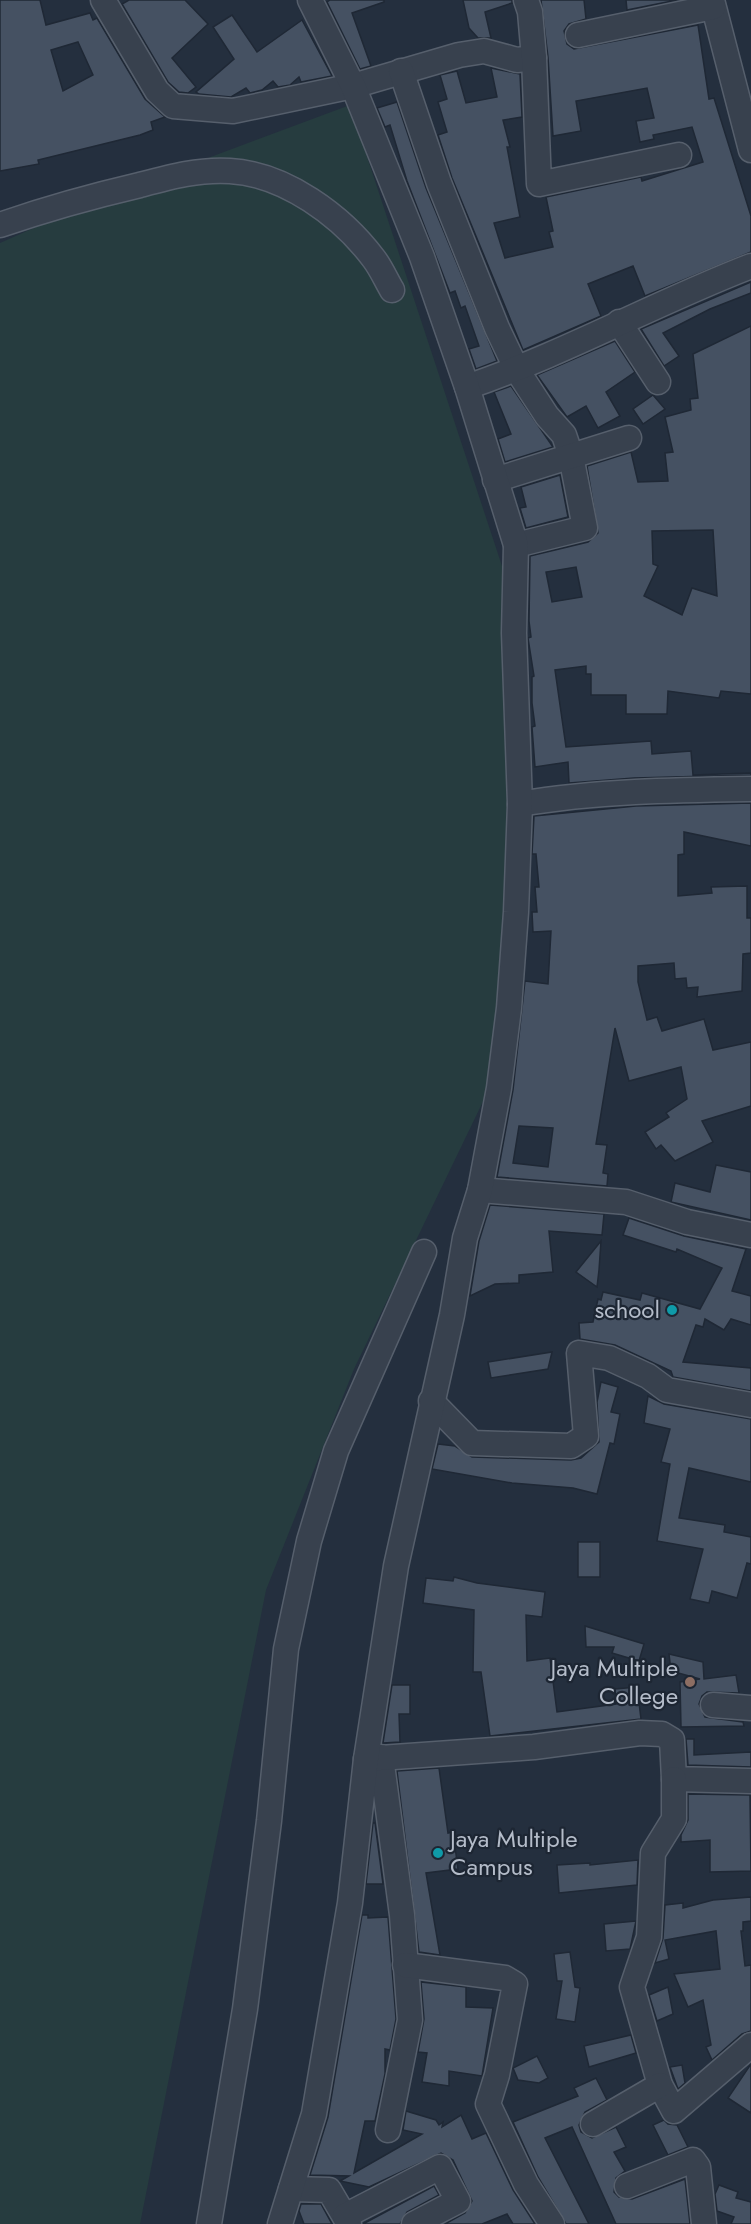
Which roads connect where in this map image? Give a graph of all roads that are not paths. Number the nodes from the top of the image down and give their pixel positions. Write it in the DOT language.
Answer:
graph roads {
  1 [pos="310,0"];
  2 [pos="526,0"];
  3 [pos="110,2"];
  4 [pos="712,3"];
  5 [pos="578,36"];
  6 [pos="534,58"];
  7 [pos="401,71"];
  8 [pos="353,86"];
  9 [pos="751,150"];
  10 [pos="679,155"];
  11 [pos="0,225"];
  12 [pos="751,266"];
  13 [pos="392,290"];
  14 [pos="619,322"];
  15 [pos="517,370"];
  16 [pos="658,382"];
  17 [pos="467,387"];
  18 [pos="629,438"];
  19 [pos="571,456"];
  20 [pos="495,480"];
  21 [pos="516,545"];
  22 [pos="751,789"];
  23 [pos="520,804"];
  24 [pos="480,1190"];
  25 [pos="751,1235"];
  26 [pos="424,1252"];
  27 [pos="430,1401"];
  28 [pos="751,1404"];
  29 [pos="713,1705"];
  30 [pos="751,1708"];
  31 [pos="373,1758"];
  32 [pos="674,1779"];
  33 [pos="751,1781"];
  34 [pos="405,1965"];
  35 [pos="751,2045"];
  36 [pos="660,2085"];
  37 [pos="593,2124"];
  38 [pos="388,2130"];
  39 [pos="627,2186"];
  40 [pos="291,2189"];
  41 [pos="347,2220"];
  42 [pos="209,2224"];
  43 [pos="280,2224"];
  44 [pos="414,2224"];
  45 [pos="552,2224"];
  46 [pos="704,2224"];
  1 -- 8 [label="street"];
  2 -- 6 [label="street"];
  3 -- 8 [label="street"];
  4 -- 5 [label="street"];
  4 -- 9 [label="street"];
  6 -- 7 [label="street"];
  6 -- 10 [label="street"];
  7 -- 8 [label="street"];
  7 -- 15 [label="street"];
  8 -- 17 [label="street"];
  11 -- 13 [label="street"];
  12 -- 14 [label="street"];
  14 -- 15 [label="street"];
  14 -- 16 [label="street"];
  15 -- 17 [label="street"];
  15 -- 19 [label="street"];
  17 -- 20 [label="street"];
  18 -- 19 [label="street"];
  19 -- 20 [label="street"];
  19 -- 21 [label="street"];
  20 -- 21 [label="street"];
  21 -- 23 [label="street"];
  22 -- 23 [label="street"];
  23 -- 24 [label="street"];
  24 -- 25 [label="street"];
  24 -- 27 [label="street"];
  26 -- 42 [label="street"];
  27 -- 28 [label="street"];
  27 -- 31 [label="street"];
  29 -- 30 [label="street"];
  31 -- 32 [label="street"];
  31 -- 34 [label="street"];
  31 -- 40 [label="street"];
  32 -- 33 [label="street"];
  32 -- 36 [label="street"];
  34 -- 38 [label="street"];
  34 -- 45 [label="street"];
  35 -- 36 [label="street"];
  36 -- 37 [label="street"];
  39 -- 46 [label="street"];
  40 -- 41 [label="street"];
  40 -- 43 [label="street"];
  41 -- 44 [label="street"];
}
